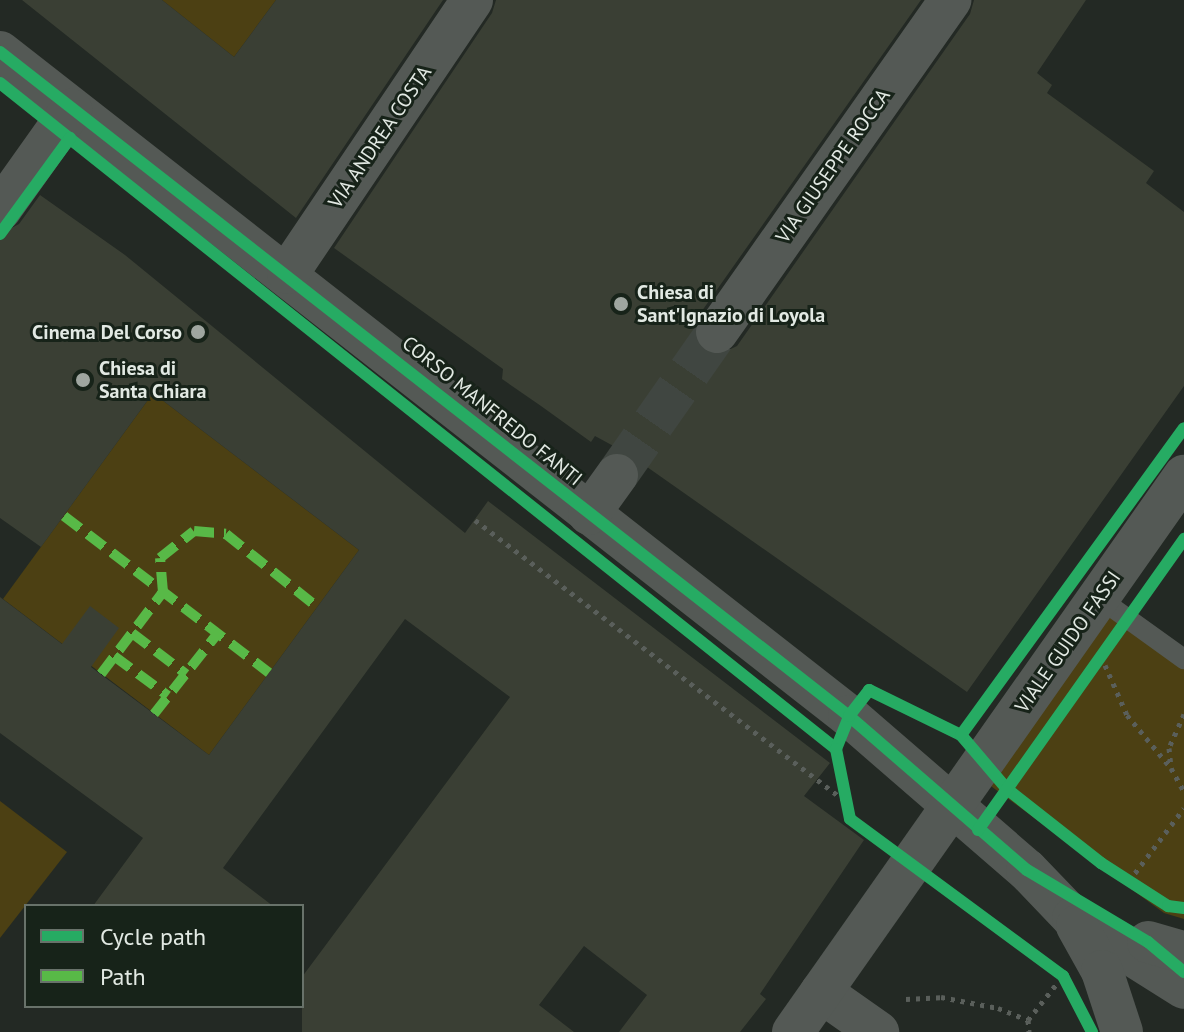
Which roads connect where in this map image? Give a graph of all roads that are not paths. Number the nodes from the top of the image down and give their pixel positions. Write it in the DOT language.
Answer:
graph roads {
  1 [pos="472,0"];
  2 [pos="950,0"];
  3 [pos="0,52"];
  4 [pos="71,110"];
  5 [pos="0,210"];
  6 [pos="288,273"];
  7 [pos="717,332"];
  8 [pos="617,475"];
  9 [pos="1184,476"];
  10 [pos="589,514"];
  11 [pos="1099,598"];
  12 [pos="1184,659"];
  13 [pos="953,808"];
  14 [pos="1027,870"];
  15 [pos="1073,918"];
  16 [pos="1166,947"];
  17 [pos="1184,972"];
  18 [pos="1184,988"];
  19 [pos="821,992"];
  20 [pos="867,1024"];
  21 [pos="793,1032"];
  22 [pos="1122,1032"];
  1 -- 6 [label="street, VIA ANDREA COSTA"];
  2 -- 7 [label="street, VIA GIUSEPPE ROCCA"];
  3 -- 4 [label="street, CORSO MANFREDO FANTI"];
  4 -- 5 [label="street"];
  4 -- 6 [label="street, CORSO MANFREDO FANTI"];
  6 -- 10 [label="street, CORSO MANFREDO FANTI"];
  8 -- 10 [label="street"];
  9 -- 11 [label="street, VIALE GUIDO FASSI"];
  10 -- 13 [label="street, CORSO MANFREDO FANTI"];
  11 -- 12 [label="lane"];
  11 -- 13 [label="street, VIALE GUIDO FASSI"];
  13 -- 14 [label="street, CORSO MANFREDO FANTI"];
  13 -- 19 [label="street, VIALE GUIDO FASSI"];
  14 -- 15 [label="street"];
  14 -- 16 [label="street"];
  15 -- 18 [label="street"];
  15 -- 22 [label="street"];
  16 -- 17 [label="street"];
  19 -- 20 [label="street"];
  19 -- 21 [label="street, VIALE GUIDO FASSI"];
}
